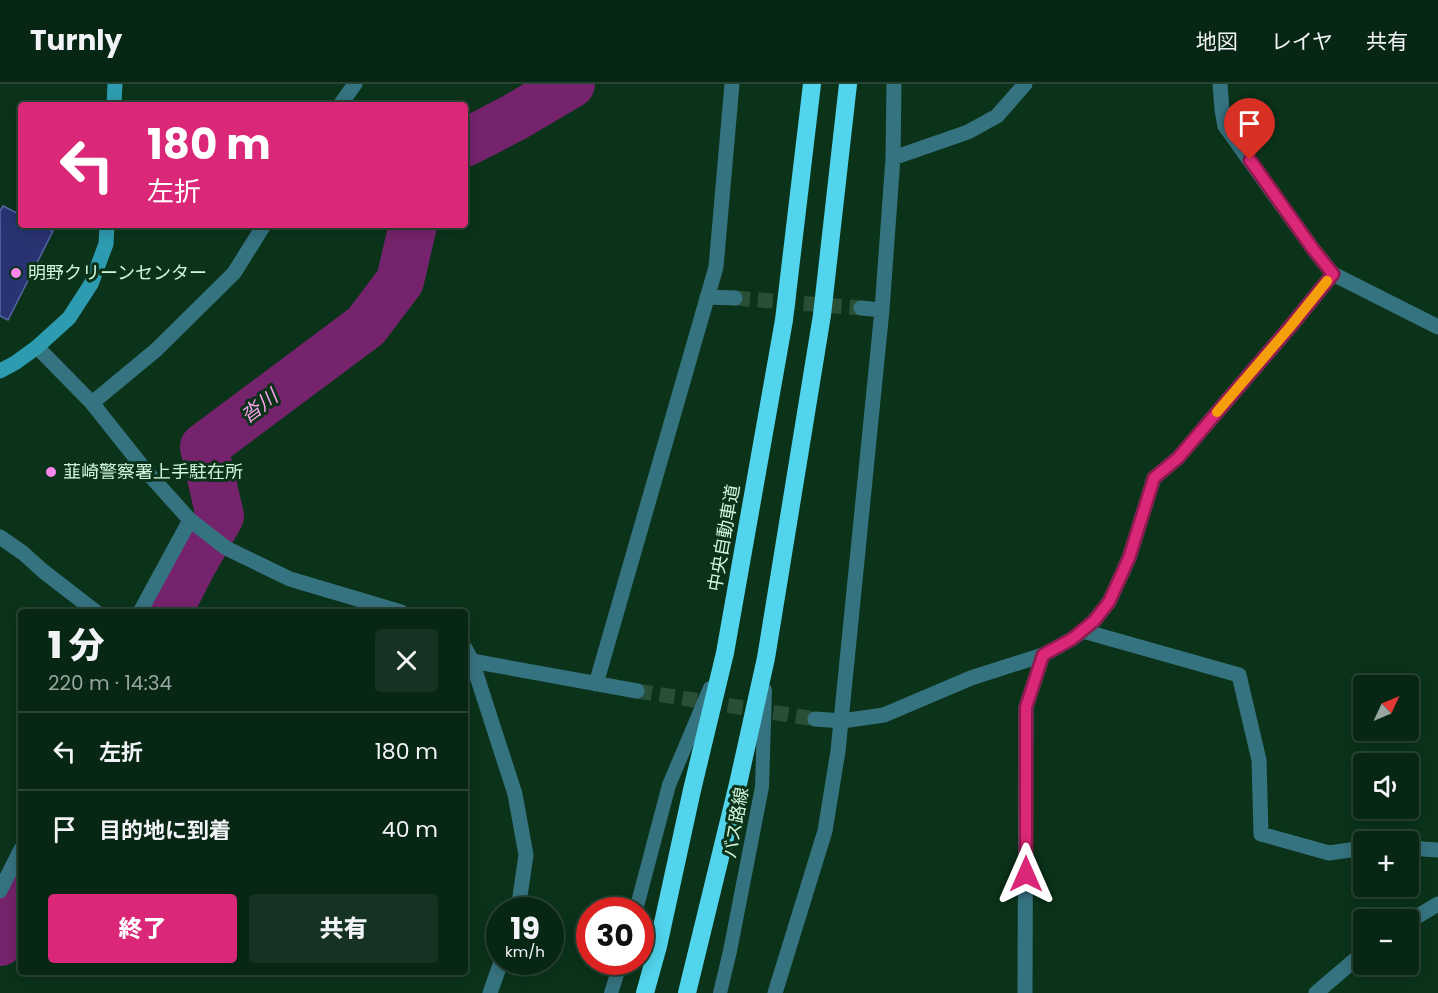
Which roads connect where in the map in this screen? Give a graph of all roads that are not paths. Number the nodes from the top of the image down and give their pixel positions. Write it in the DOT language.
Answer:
graph roads {
  1 [pos="115,84"];
  2 [pos="355,84"];
  3 [pos="732,84"];
  4 [pos="812,84"];
  5 [pos="848,84"];
  6 [pos="894,84"];
  7 [pos="1025,84"];
  8 [pos="1220,84"];
  9 [pos="114,102"];
  10 [pos="342,102"];
  11 [pos="893,158"];
  12 [pos="107,228"];
  13 [pos="262,228"];
  14 [pos="1333,274"];
  15 [pos="707,297"];
  16 [pos="735,298"];
  17 [pos="861,308"];
  18 [pos="882,310"];
  19 [pos="1438,327"];
  20 [pos="38,347"];
  21 [pos="0,371"];
  22 [pos="92,403"];
  23 [pos="194,523"];
  24 [pos="0,537"];
  25 [pos="92,609"];
  26 [pos="142,609"];
  27 [pos="391,609"];
  28 [pos="1083,631"];
  29 [pos="725,653"];
  30 [pos="469,655"];
  31 [pos="1043,655"];
  32 [pos="765,658"];
  33 [pos="596,684"];
  34 [pos="637,691"];
  35 [pos="814,719"];
  36 [pos="842,721"];
  37 [pos="1419,849"];
  38 [pos="1353,850"];
  39 [pos="1438,850"];
  40 [pos="18,855"];
  41 [pos="0,891"];
  42 [pos="520,897"];
  43 [pos="639,897"];
  44 [pos="1438,904"];
  45 [pos="1419,915"];
  46 [pos="1353,961"];
  47 [pos="496,975"];
  48 [pos="617,975"];
  49 [pos="490,993"];
  50 [pos="611,993"];
  51 [pos="645,993"];
  52 [pos="687,993"];
  53 [pos="720,993"];
  54 [pos="775,993"];
  55 [pos="1025,993"];
  56 [pos="1316,993"];
  1 -- 9 [label="street"];
  2 -- 10 [label="street"];
  3 -- 15 [label="street"];
  4 -- 29 [label="highway, 中央自動車道"];
  5 -- 32 [label="highway"];
  6 -- 11 [label="street"];
  7 -- 11 [label="street"];
  8 -- 14 [label="street"];
  11 -- 18 [label="street"];
  12 -- 20 [label="street"];
  13 -- 22 [label="street"];
  14 -- 19 [label="street"];
  14 -- 28 [label="street"];
  15 -- 16 [label="street"];
  15 -- 33 [label="street"];
  17 -- 18 [label="street"];
  18 -- 36 [label="street"];
  20 -- 21 [label="street"];
  20 -- 22 [label="street"];
  22 -- 23 [label="street"];
  23 -- 26 [label="street"];
  23 -- 27 [label="street"];
  24 -- 25 [label="street"];
  28 -- 31 [label="street"];
  28 -- 38 [label="street"];
  29 -- 43 [label="lane"];
  29 -- 51 [label="highway, 中央自動車道"];
  30 -- 33 [label="street"];
  30 -- 42 [label="street"];
  31 -- 36 [label="street"];
  31 -- 55 [label="street"];
  32 -- 52 [label="highway"];
  32 -- 53 [label="lane, バス路線"];
  33 -- 34 [label="street"];
  35 -- 36 [label="street"];
  36 -- 54 [label="street"];
  37 -- 39 [label="street"];
  40 -- 41 [label="street"];
  44 -- 45 [label="street"];
  46 -- 56 [label="street"];
  47 -- 49 [label="street"];
  48 -- 50 [label="lane"];
}
